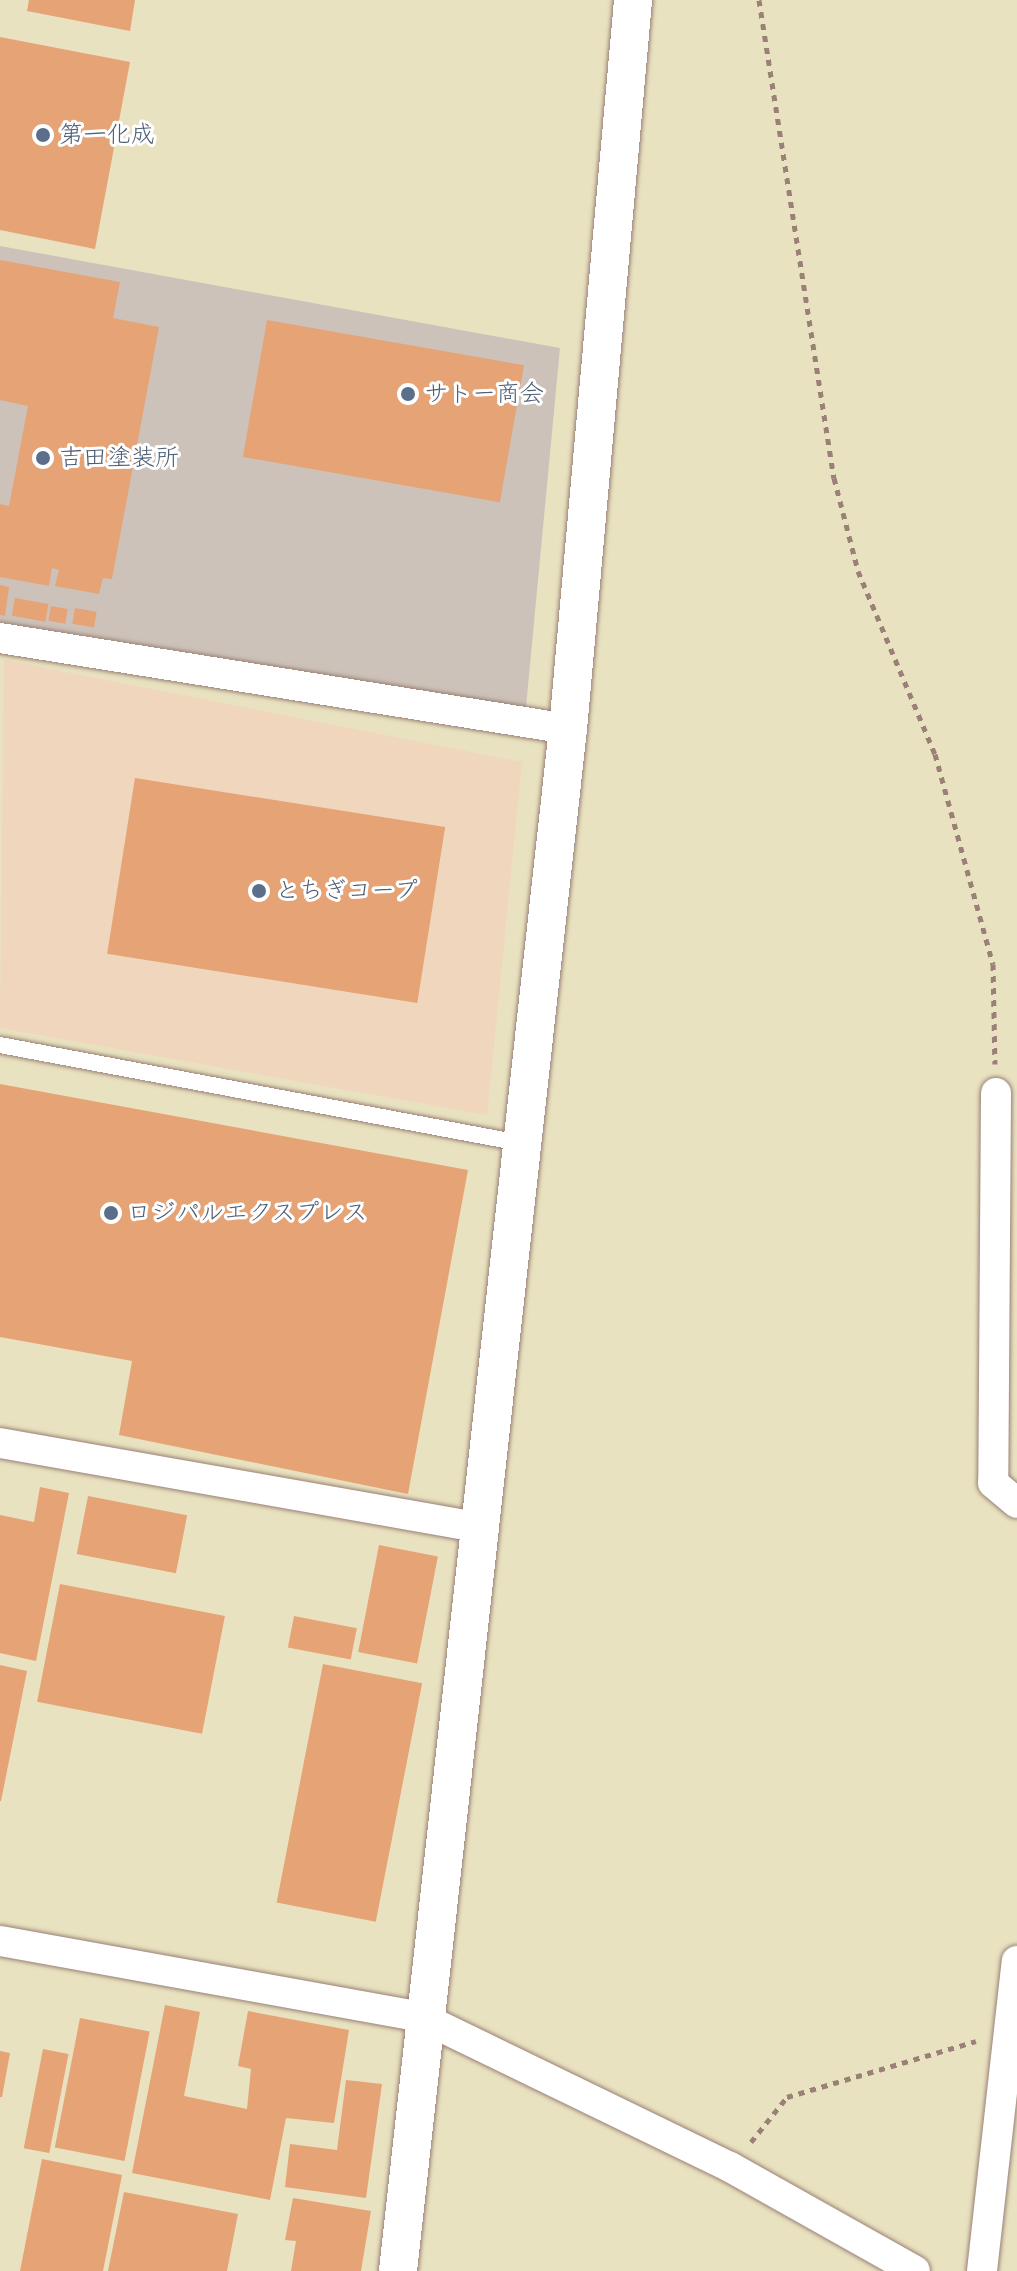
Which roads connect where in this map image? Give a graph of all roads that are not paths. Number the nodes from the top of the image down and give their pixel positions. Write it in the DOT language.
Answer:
graph roads {
  1 [pos="633,0"];
  2 [pos="0,638"];
  3 [pos="568,729"];
  4 [pos="0,1045"];
  5 [pos="996,1093"];
  6 [pos="520,1143"];
  7 [pos="0,1443"];
  8 [pos="1017,1503"];
  9 [pos="475,1527"];
  10 [pos="0,1941"];
  11 [pos="1017,1961"];
  12 [pos="421,2017"];
  13 [pos="398,2271"];
  14 [pos="915,2271"];
  15 [pos="982,2271"];
  1 -- 3 [label="street"];
  2 -- 3 [label="street"];
  3 -- 6 [label="street"];
  4 -- 6 [label="lane"];
  5 -- 8 [label="street"];
  6 -- 9 [label="street"];
  7 -- 9 [label="street"];
  9 -- 12 [label="street"];
  10 -- 12 [label="street"];
  11 -- 15 [label="street"];
  12 -- 13 [label="street"];
  12 -- 14 [label="street"];
}
